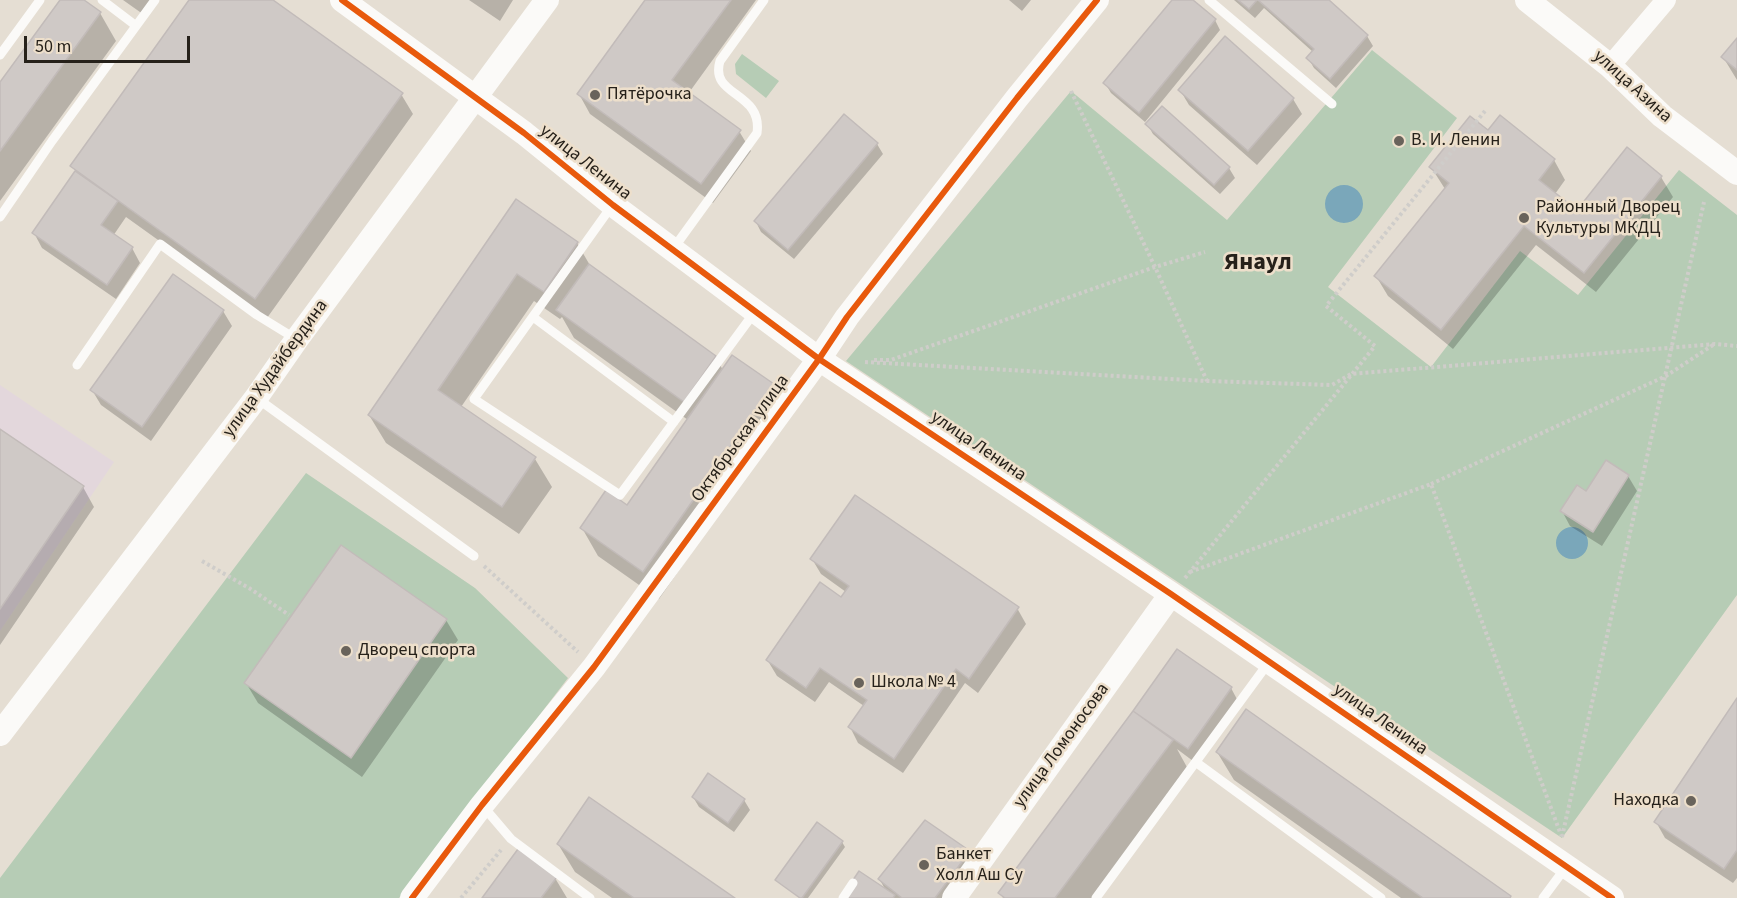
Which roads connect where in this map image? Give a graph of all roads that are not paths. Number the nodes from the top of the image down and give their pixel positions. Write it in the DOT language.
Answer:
graph roads {
  1 [pos="40,0"];
  2 [pos="102,0"];
  3 [pos="155,0"];
  4 [pos="342,0"];
  5 [pos="547,0"];
  6 [pos="764,0"];
  7 [pos="1097,0"];
  8 [pos="1209,0"];
  9 [pos="1527,0"];
  10 [pos="1666,0"];
  11 [pos="135,25"];
  12 [pos="0,55"];
  13 [pos="1610,66"];
  14 [pos="475,97"];
  15 [pos="1332,104"];
  16 [pos="1737,173"];
  17 [pos="613,205"];
  18 [pos="0,217"];
  19 [pos="673,249"];
  20 [pos="756,311"];
  21 [pos="533,317"];
  22 [pos="297,339"];
  23 [pos="819,359"];
  24 [pos="77,364"];
  25 [pos="256,398"];
  26 [pos="674,422"];
  27 [pos="474,556"];
  28 [pos="1171,594"];
  29 [pos="1269,662"];
  30 [pos="0,734"];
  31 [pos="1197,763"];
  32 [pos="482,805"];
  33 [pos="1566,867"];
  34 [pos="853,883"];
  35 [pos="412,898"];
  36 [pos="590,898"];
  37 [pos="843,898"];
  38 [pos="954,898"];
  39 [pos="1096,898"];
  40 [pos="1381,898"];
  41 [pos="1543,898"];
  42 [pos="1612,898"];
  1 -- 12 [label="lane"];
  2 -- 11 [label="lane"];
  3 -- 11 [label="lane"];
  4 -- 14 [label="street, улица Ленина"];
  5 -- 14 [label="street, улица Худайбердина"];
  6 -- 19 [label="lane"];
  7 -- 23 [label="street, Октябрьская улица"];
  8 -- 15 [label="lane"];
  9 -- 13 [label="street, улица Азина"];
  10 -- 13 [label="street"];
  11 -- 18 [label="lane"];
  13 -- 16 [label="street, улица Азина"];
  14 -- 17 [label="street, улица Ленина"];
  14 -- 22 [label="street, улица Худайбердина"];
  17 -- 19 [label="street, улица Ленина"];
  17 -- 21 [label="lane"];
  19 -- 20 [label="street, улица Ленина"];
  20 -- 23 [label="street, улица Ленина"];
  20 -- 26 [label="lane"];
  21 -- 26 [label="lane"];
  21 -- 26 [label="lane"];
  22 -- 24 [label="lane"];
  22 -- 25 [label="street, улица Худайбердина"];
  23 -- 28 [label="street, улица Ленина"];
  23 -- 32 [label="street, Октябрьская улица"];
  25 -- 27 [label="lane"];
  25 -- 30 [label="street, улица Худайбердина"];
  28 -- 29 [label="street, улица Ленина"];
  28 -- 38 [label="street, улица Ломоносова"];
  29 -- 31 [label="lane"];
  29 -- 33 [label="street, улица Ленина"];
  31 -- 39 [label="lane"];
  31 -- 40 [label="lane"];
  32 -- 35 [label="street, Октябрьская улица"];
  32 -- 36 [label="lane"];
  33 -- 41 [label="lane"];
  33 -- 42 [label="street, улица Ленина"];
  34 -- 37 [label="lane"];
}
